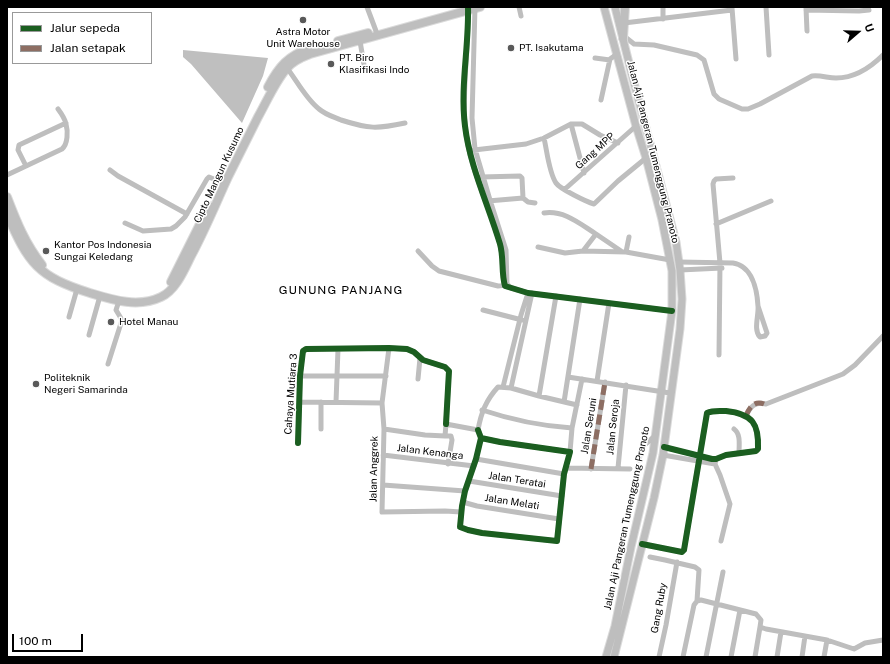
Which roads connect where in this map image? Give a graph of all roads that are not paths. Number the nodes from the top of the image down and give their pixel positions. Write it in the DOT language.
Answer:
graph roads {
  1 [pos="367,7"];
  2 [pos="519,7"];
  3 [pos="604,7"];
  4 [pos="615,7"];
  5 [pos="625,7"];
  6 [pos="663,7"];
  7 [pos="709,7"];
  8 [pos="766,7"];
  9 [pos="471,8"];
  10 [pos="806,8"];
  11 [pos="732,9"];
  12 [pos="869,10"];
  13 [pos="709,13"];
  14 [pos="521,16"];
  15 [pos="663,18"];
  16 [pos="624,23"];
  17 [pos="376,31"];
  18 [pos="807,31"];
  19 [pos="623,38"];
  20 [pos="360,41"];
  21 [pos="617,54"];
  22 [pos="769,55"];
  23 [pos="595,58"];
  24 [pos="736,59"];
  25 [pos="610,60"];
  26 [pos="364,65"];
  27 [pos="287,68"];
  28 [pos="632,75"];
  29 [pos="623,77"];
  30 [pos="601,100"];
  31 [pos="58,109"];
  32 [pos="66,123"];
  33 [pos="405,123"];
  34 [pos="571,124"];
  35 [pos="636,126"];
  36 [pos="544,138"];
  37 [pos="618,143"];
  38 [pos="475,149"];
  39 [pos="469,152"];
  40 [pos="646,158"];
  41 [pos="26,166"];
  42 [pos="110,170"];
  43 [pos="584,173"];
  44 [pos="7,175"];
  45 [pos="483,176"];
  46 [pos="477,178"];
  47 [pos="733,178"];
  48 [pos="221,182"];
  49 [pos="565,189"];
  50 [pos="7,197"];
  51 [pos="523,198"];
  52 [pos="487,201"];
  53 [pos="771,201"];
  54 [pos="535,203"];
  55 [pos="544,213"];
  56 [pos="7,214"];
  57 [pos="187,214"];
  58 [pos="125,223"];
  59 [pos="716,224"];
  60 [pos="596,234"];
  61 [pos="629,237"];
  62 [pos="538,247"];
  63 [pos="418,251"];
  64 [pos="583,251"];
  65 [pos="624,252"];
  66 [pos="670,260"];
  67 [pos="679,262"];
  68 [pos="720,262"];
  69 [pos="730,264"];
  70 [pos="720,269"];
  71 [pos="680,270"];
  72 [pos="508,286"];
  73 [pos="77,289"];
  74 [pos="530,293"];
  75 [pos="100,296"];
  76 [pos="556,296"];
  77 [pos="580,299"];
  78 [pos="119,301"];
  79 [pos="609,303"];
  80 [pos="758,306"];
  81 [pos="483,310"];
  82 [pos="672,311"];
  83 [pos="69,317"];
  84 [pos="522,321"];
  85 [pos="89,335"];
  86 [pos="883,336"];
  87 [pos="389,348"];
  88 [pos="338,350"];
  89 [pos="719,355"];
  90 [pos="420,358"];
  91 [pos="108,364"];
  92 [pos="300,376"];
  93 [pos="386,376"];
  94 [pos="337,377"];
  95 [pos="568,377"];
  96 [pos="418,379"];
  97 [pos="582,379"];
  98 [pos="597,381"];
  99 [pos="605,382"];
  100 [pos="626,385"];
  101 [pos="503,387"];
  102 [pos="511,388"];
  103 [pos="662,392"];
  104 [pos="670,393"];
  105 [pos="539,396"];
  106 [pos="300,402"];
  107 [pos="321,402"];
  108 [pos="336,402"];
  109 [pos="564,402"];
  110 [pos="382,403"];
  111 [pos="577,405"];
  112 [pos="482,410"];
  113 [pos="746,416"];
  114 [pos="446,424"];
  115 [pos="572,428"];
  116 [pos="321,429"];
  117 [pos="384,429"];
  118 [pos="734,429"];
  119 [pos="478,430"];
  120 [pos="445,436"];
  121 [pos="655,436"];
  122 [pos="481,438"];
  123 [pos="298,443"];
  124 [pos="663,451"];
  125 [pos="570,452"];
  126 [pos="739,453"];
  127 [pos="383,456"];
  128 [pos="700,456"];
  129 [pos="476,459"];
  130 [pos="640,460"];
  131 [pos="699,462"];
  132 [pos="715,462"];
  133 [pos="448,464"];
  134 [pos="474,466"];
  135 [pos="618,468"];
  136 [pos="591,469"];
  137 [pos="630,469"];
  138 [pos="565,471"];
  139 [pos="469,481"];
  140 [pos="383,486"];
  141 [pos="465,491"];
  142 [pos="562,496"];
  143 [pos="463,500"];
  144 [pos="461,512"];
  145 [pos="560,519"];
  146 [pos="721,541"];
  147 [pos="642,544"];
  148 [pos="650,558"];
  149 [pos="677,562"];
  150 [pos="724,572"];
  151 [pos="697,601"];
  152 [pos="716,604"];
  153 [pos="740,610"];
  154 [pos="760,627"];
  155 [pos="781,632"];
  156 [pos="805,636"];
  157 [pos="827,640"];
  158 [pos="883,640"];
  159 [pos="606,657"];
  160 [pos="614,657"];
  161 [pos="659,657"];
  162 [pos="683,657"];
  163 [pos="706,657"];
  164 [pos="731,657"];
  165 [pos="755,657"];
  166 [pos="777,657"];
  167 [pos="802,657"];
  168 [pos="824,657"];
  1 -- 17 [label="street"];
  2 -- 14 [label="street"];
  3 -- 21 [label="main road, Jalan Aji Pangeran Tumenggung Pranoto"];
  4 -- 19 [label="main road, Jalan Aji Pangeran Tumenggung Pranoto"];
  5 -- 16 [label="highway"];
  6 -- 15 [label="street"];
  7 -- 13 [label="street"];
  8 -- 22 [label="street"];
  9 -- 17 [label="highway, Cipto Mangun Kusumo"];
  9 -- 20 [label="highway, Cipto Mangun Kusumo"];
  9 -- 38 [label="street"];
  9 -- 39 [label="street"];
  10 -- 12 [label="street"];
  10 -- 18 [label="street"];
  11 -- 13 [label="street"];
  11 -- 24 [label="street"];
  13 -- 15 [label="street"];
  15 -- 16 [label="street"];
  16 -- 19 [label="highway"];
  17 -- 48 [label="highway, Cipto Mangun Kusumo"];
  19 -- 28 [label="main road, Jalan Aji Pangeran Tumenggung Pranoto"];
  20 -- 26 [label="street"];
  20 -- 27 [label="highway, Cipto Mangun Kusumo"];
  21 -- 25 [label="street"];
  21 -- 29 [label="main road, Jalan Aji Pangeran Tumenggung Pranoto"];
  23 -- 25 [label="street"];
  25 -- 30 [label="street"];
  27 -- 33 [label="street"];
  27 -- 78 [label="highway, Cipto Mangun Kusumo"];
  28 -- 29 [label="main road"];
  28 -- 67 [label="main road, Jalan Aji Pangeran Tumenggung Pranoto"];
  29 -- 35 [label="main road, Jalan Aji Pangeran Tumenggung Pranoto"];
  31 -- 32 [label="street"];
  32 -- 41 [label="street"];
  32 -- 41 [label="street"];
  34 -- 36 [label="street"];
  34 -- 37 [label="street"];
  34 -- 43 [label="street"];
  35 -- 37 [label="street, Gang MPP"];
  35 -- 40 [label="main road, Jalan Aji Pangeran Tumenggung Pranoto"];
  36 -- 38 [label="street"];
  36 -- 49 [label="street"];
  37 -- 43 [label="street, Gang MPP"];
  38 -- 39 [label="street"];
  38 -- 45 [label="street"];
  39 -- 46 [label="street"];
  40 -- 49 [label="street"];
  40 -- 66 [label="main road, Jalan Aji Pangeran Tumenggung Pranoto"];
  41 -- 44 [label="street"];
  42 -- 57 [label="street"];
  43 -- 49 [label="street, Gang MPP"];
  45 -- 46 [label="street"];
  45 -- 51 [label="street"];
  45 -- 52 [label="street"];
  46 -- 52 [label="street"];
  47 -- 59 [label="street"];
  48 -- 50 [label="highway, Cipto Mangun Kusumo"];
  48 -- 57 [label="street"];
  51 -- 52 [label="street"];
  51 -- 54 [label="street"];
  52 -- 72 [label="street"];
  53 -- 59 [label="street"];
  55 -- 60 [label="street"];
  56 -- 73 [label="highway, Cipto Mangun Kusumo"];
  57 -- 58 [label="street"];
  59 -- 68 [label="street"];
  60 -- 64 [label="street"];
  60 -- 65 [label="street"];
  61 -- 65 [label="street"];
  62 -- 64 [label="street"];
  63 -- 72 [label="street"];
  64 -- 65 [label="street"];
  65 -- 66 [label="street"];
  66 -- 82 [label="main road, Jalan Aji Pangeran Tumenggung Pranoto"];
  67 -- 68 [label="street"];
  67 -- 71 [label="main road, Jalan Aji Pangeran Tumenggung Pranoto"];
  68 -- 69 [label="street"];
  68 -- 70 [label="street"];
  69 -- 70 [label="street"];
  69 -- 80 [label="street"];
  70 -- 71 [label="street"];
  70 -- 89 [label="street"];
  71 -- 104 [label="main road, Jalan Aji Pangeran Tumenggung Pranoto"];
  72 -- 74 [label="street"];
  73 -- 75 [label="highway, Cipto Mangun Kusumo"];
  73 -- 83 [label="street"];
  74 -- 76 [label="street"];
  74 -- 84 [label="street"];
  75 -- 78 [label="highway, Cipto Mangun Kusumo"];
  75 -- 85 [label="street"];
  76 -- 77 [label="street"];
  76 -- 105 [label="street"];
  77 -- 79 [label="street"];
  77 -- 95 [label="street"];
  78 -- 91 [label="street"];
  79 -- 82 [label="street"];
  79 -- 98 [label="street"];
  80 -- 80 [label="street"];
  81 -- 84 [label="street"];
  82 -- 103 [label="main road, Jalan Aji Pangeran Tumenggung Pranoto"];
  84 -- 101 [label="street"];
  84 -- 102 [label="street"];
  86 -- 113 [label="street"];
  87 -- 88 [label="street"];
  87 -- 90 [label="street"];
  87 -- 93 [label="street, Jalan Anggrek"];
  88 -- 92 [label="street, Cahaya Mutiara 3"];
  88 -- 94 [label="street"];
  90 -- 96 [label="street"];
  90 -- 114 [label="street"];
  92 -- 94 [label="street"];
  92 -- 106 [label="street, Cahaya Mutiara 3"];
  93 -- 94 [label="street"];
  93 -- 110 [label="street, Jalan Anggrek"];
  94 -- 108 [label="street"];
  95 -- 97 [label="street, Jalan Seroja"];
  95 -- 109 [label="street"];
  97 -- 98 [label="street, Jalan Seroja"];
  97 -- 111 [label="street"];
  98 -- 99 [label="street, Jalan Seroja"];
  99 -- 100 [label="street, Jalan Seroja"];
  99 -- 136 [label="street, Jalan Seruni"];
  100 -- 103 [label="street"];
  100 -- 135 [label="street, Jalan Seroja"];
  101 -- 102 [label="street"];
  101 -- 112 [label="street"];
  102 -- 105 [label="street"];
  103 -- 104 [label="street"];
  103 -- 121 [label="main road, Jalan Aji Pangeran Tumenggung Pranoto"];
  104 -- 124 [label="main road, Jalan Aji Pangeran Tumenggung Pranoto"];
  105 -- 109 [label="street"];
  106 -- 107 [label="street"];
  106 -- 123 [label="street, Cahaya Mutiara 3"];
  107 -- 108 [label="street"];
  107 -- 116 [label="street"];
  108 -- 110 [label="street"];
  109 -- 111 [label="street"];
  110 -- 117 [label="street, Jalan Anggrek"];
  111 -- 115 [label="street"];
  112 -- 115 [label="street"];
  112 -- 119 [label="street"];
  113 -- 126 [label="street"];
  113 -- 128 [label="street"];
  114 -- 119 [label="street"];
  114 -- 120 [label="street"];
  115 -- 125 [label="street"];
  117 -- 120 [label="street"];
  117 -- 127 [label="street, Jalan Anggrek"];
  118 -- 126 [label="street"];
  119 -- 122 [label="street"];
  120 -- 133 [label="street"];
  121 -- 130 [label="street"];
  121 -- 159 [label="main road, Jalan Aji Pangeran Tumenggung Pranoto"];
  122 -- 125 [label="street"];
  122 -- 129 [label="street"];
  124 -- 128 [label="street"];
  124 -- 131 [label="street"];
  124 -- 147 [label="main road, Jalan Aji Pangeran Tumenggung Pranoto"];
  125 -- 138 [label="street"];
  126 -- 132 [label="street"];
  127 -- 133 [label="street, Jalan Kenanga"];
  127 -- 140 [label="street, Jalan Anggrek"];
  128 -- 131 [label="street"];
  128 -- 132 [label="street"];
  129 -- 134 [label="street"];
  129 -- 138 [label="street"];
  131 -- 132 [label="street"];
  131 -- 147 [label="street"];
  132 -- 146 [label="street"];
  133 -- 134 [label="street, Jalan Kenanga"];
  134 -- 139 [label="street"];
  135 -- 136 [label="street, Jalan Seruni"];
  135 -- 137 [label="street, Jalan Seruni"];
  136 -- 138 [label="street"];
  138 -- 142 [label="street"];
  139 -- 141 [label="street"];
  139 -- 142 [label="street, Jalan Teratai"];
  140 -- 141 [label="street"];
  140 -- 144 [label="street, Jalan Anggrek"];
  141 -- 143 [label="street"];
  142 -- 145 [label="street"];
  143 -- 144 [label="street"];
  143 -- 145 [label="street, Jalan Melati"];
  144 -- 145 [label="street"];
  147 -- 160 [label="main road, Jalan Aji Pangeran Tumenggung Pranoto"];
  148 -- 149 [label="street"];
  149 -- 151 [label="street"];
  149 -- 161 [label="street, Gang Ruby"];
  150 -- 152 [label="street"];
  151 -- 152 [label="street"];
  151 -- 162 [label="street"];
  152 -- 153 [label="street"];
  152 -- 163 [label="street"];
  153 -- 154 [label="street"];
  153 -- 164 [label="street"];
  154 -- 155 [label="street"];
  154 -- 165 [label="street"];
  155 -- 156 [label="street"];
  155 -- 166 [label="street"];
  156 -- 157 [label="street"];
  156 -- 167 [label="street"];
  157 -- 158 [label="street"];
  157 -- 168 [label="street"];
}
